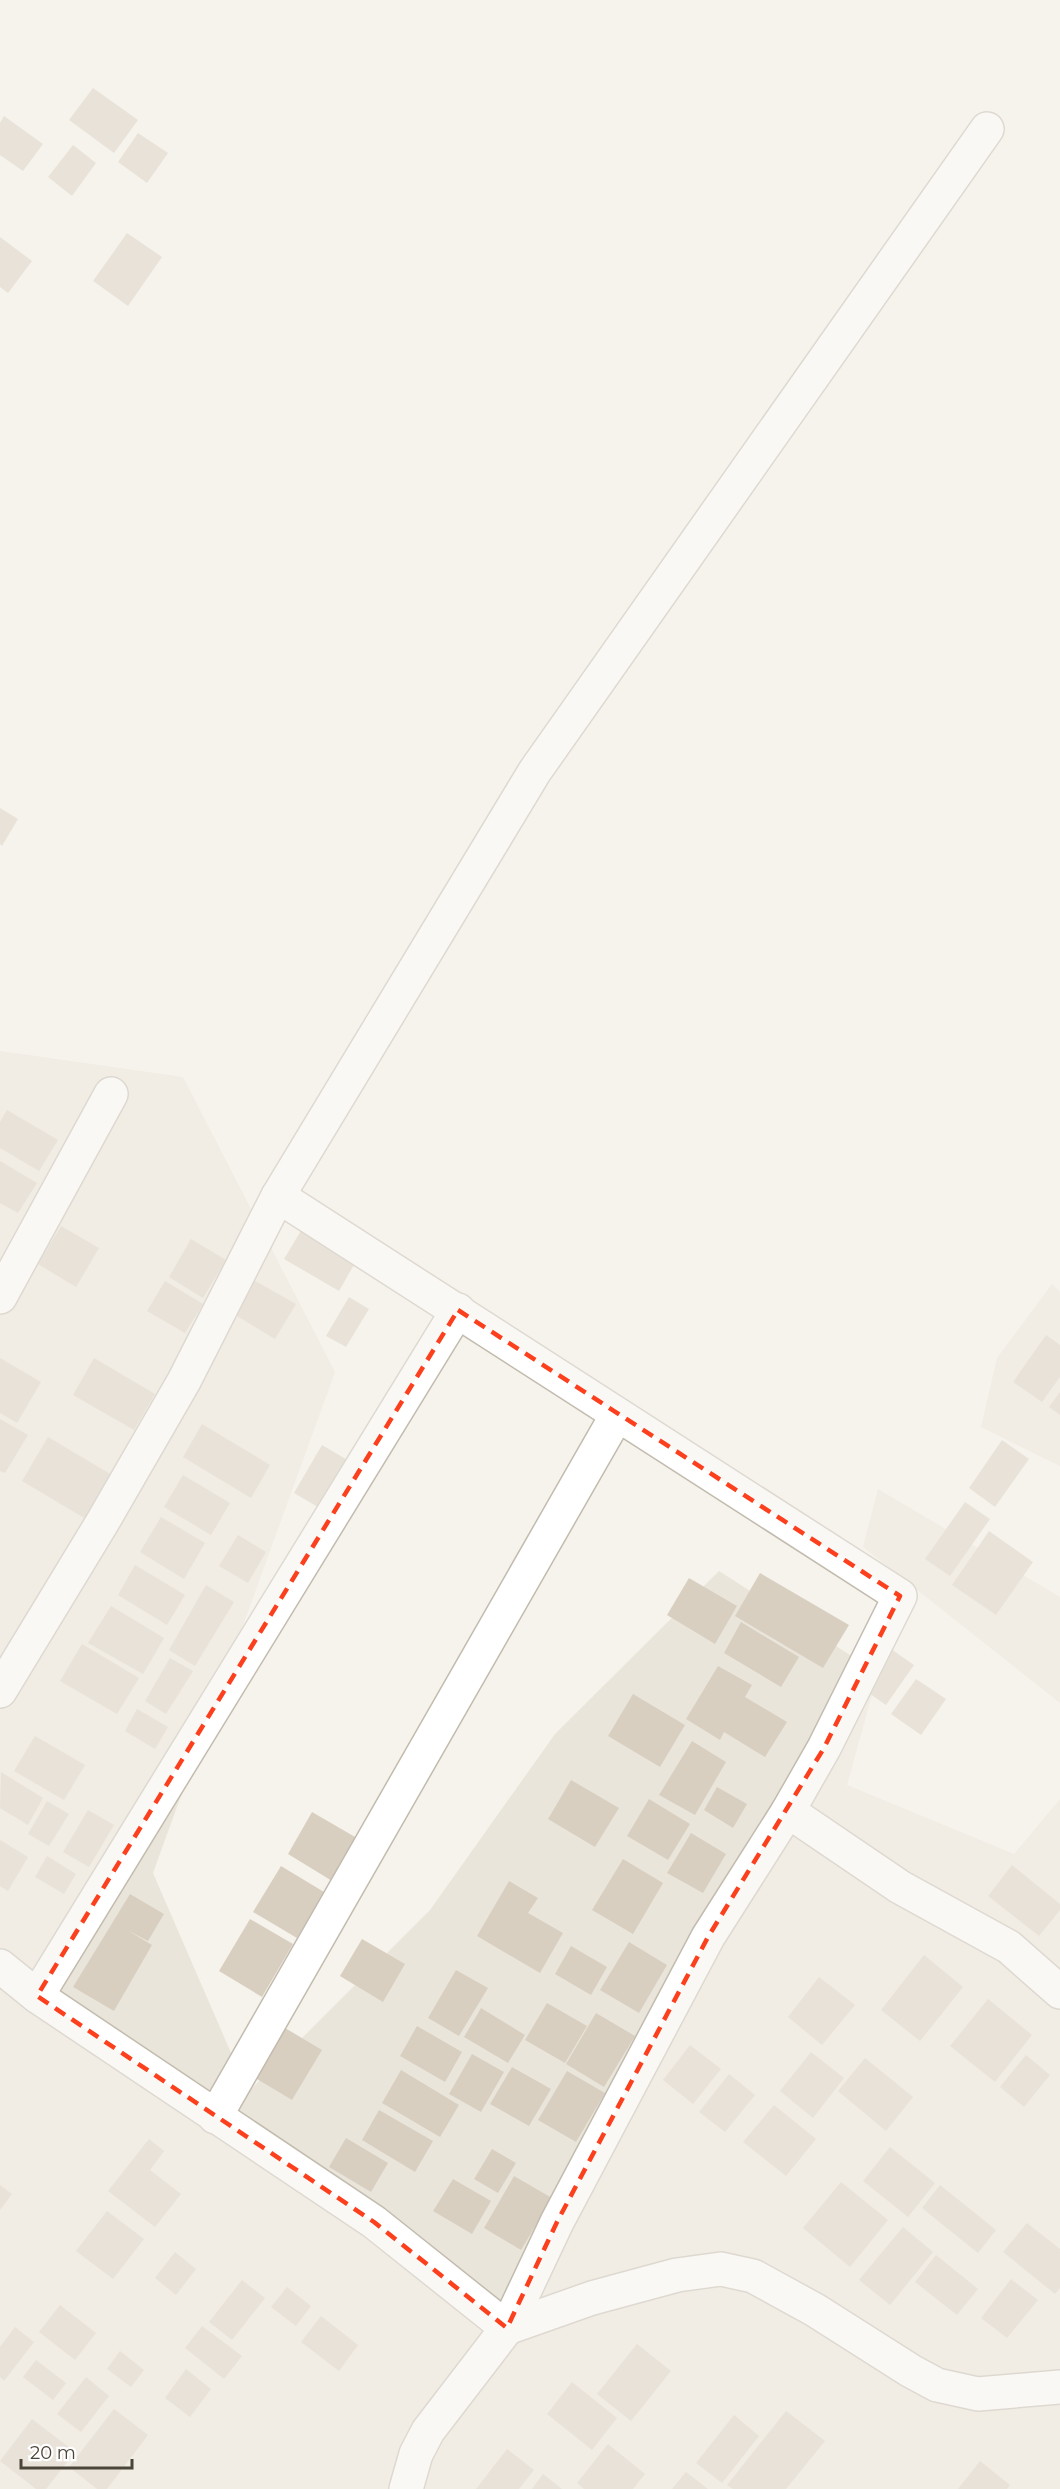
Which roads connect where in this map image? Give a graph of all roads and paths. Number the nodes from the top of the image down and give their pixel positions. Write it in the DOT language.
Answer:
graph roads {
  1 [pos="987,129"];
  2 [pos="111,1094"];
  3 [pos="278,1196"];
  4 [pos="0,1297"];
  5 [pos="458,1310"];
  6 [pos="617,1415"];
  7 [pos="0,1691"];
  8 [pos="788,1811"];
  9 [pos="0,1966"];
  10 [pos="1060,1992"];
  11 [pos="38,1996"];
  12 [pos="215,2117"];
  13 [pos="507,2328"];
  14 [pos="1060,2387"];
  15 [pos="406,2489"];
  1 -- 3 [label="street"];
  2 -- 4 [label="street"];
  3 -- 5 [label="street"];
  3 -- 7 [label="street"];
  5 -- 6 [label="street"];
  5 -- 11 [label="street"];
  6 -- 8 [label="street"];
  6 -- 12 [label="street"];
  8 -- 10 [label="street"];
  8 -- 13 [label="street"];
  9 -- 11 [label="street"];
  11 -- 12 [label="street"];
  12 -- 13 [label="street"];
  13 -- 14 [label="street"];
  13 -- 15 [label="street"];
}
